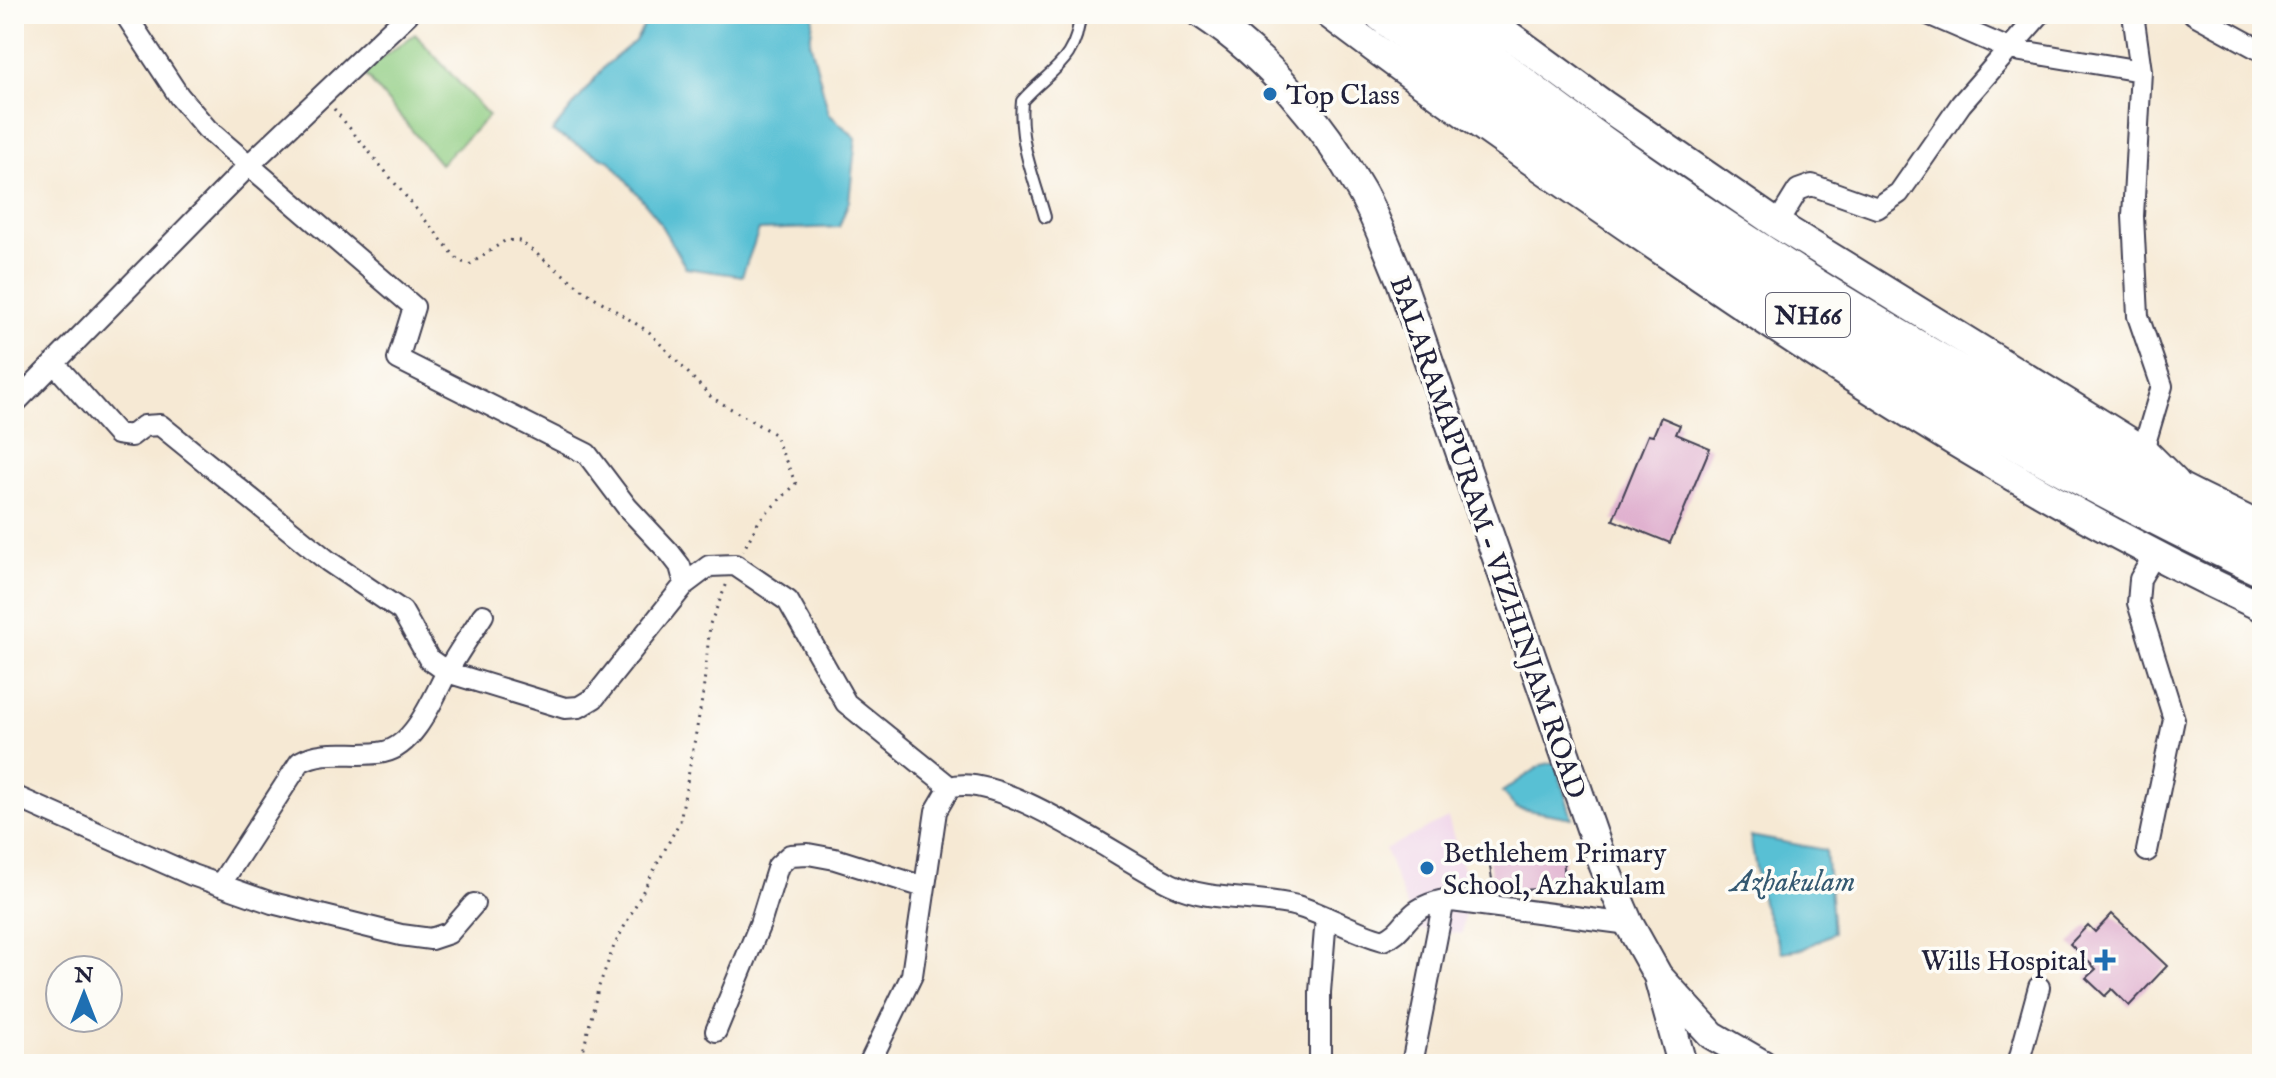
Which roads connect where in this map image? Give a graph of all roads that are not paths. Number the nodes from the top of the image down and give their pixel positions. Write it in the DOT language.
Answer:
graph roads {
  1 [pos="125,14"];
  2 [pos="408,14"];
  3 [pos="1080,14"];
  4 [pos="1202,14"];
  5 [pos="1329,14"];
  6 [pos="1383,14"];
  7 [pos="1432,14"];
  8 [pos="1480,14"];
  9 [pos="1928,14"];
  10 [pos="2040,14"];
  11 [pos="2133,14"];
  12 [pos="2194,14"];
  13 [pos="2009,49"];
  14 [pos="2262,51"];
  15 [pos="2141,71"];
  16 [pos="250,164"];
  17 [pos="1045,217"];
  18 [pos="1777,224"];
  19 [pos="54,363"];
  20 [pos="14,404"];
  21 [pos="2143,450"];
  22 [pos="2189,497"];
  23 [pos="2262,532"];
  24 [pos="2153,557"];
  25 [pos="2262,568"];
  26 [pos="685,584"];
  27 [pos="2262,607"];
  28 [pos="483,615"];
  29 [pos="447,672"];
  30 [pos="950,787"];
  31 [pos="14,796"];
  32 [pos="2147,851"];
  33 [pos="220,885"];
  34 [pos="924,887"];
  35 [pos="1444,900"];
  36 [pos="474,904"];
  37 [pos="1326,917"];
  38 [pos="1629,924"];
  39 [pos="1658,976"];
  40 [pos="2039,987"];
  41 [pos="716,1031"];
  42 [pos="869,1064"];
  43 [pos="1320,1064"];
  44 [pos="1412,1064"];
  45 [pos="1682,1064"];
  46 [pos="1762,1064"];
  47 [pos="2018,1064"];
  1 -- 16 [label="street"];
  2 -- 16 [label="street"];
  3 -- 17 [label="lane"];
  4 -- 38 [label="street, BALARAMAPURAM - VIZHINJAM ROAD"];
  5 -- 24 [label="street"];
  6 -- 25 [label="highway, NH66"];
  7 -- 22 [label="highway, NH66"];
  8 -- 18 [label="street"];
  9 -- 13 [label="street"];
  10 -- 13 [label="street"];
  11 -- 15 [label="street"];
  12 -- 14 [label="street"];
  13 -- 15 [label="street"];
  13 -- 18 [label="street"];
  15 -- 21 [label="street"];
  16 -- 19 [label="street"];
  16 -- 26 [label="street"];
  18 -- 21 [label="street"];
  19 -- 20 [label="street"];
  19 -- 29 [label="street"];
  21 -- 22 [label="street"];
  22 -- 23 [label="highway, NH66"];
  24 -- 27 [label="street"];
  24 -- 32 [label="street"];
  26 -- 29 [label="street"];
  26 -- 30 [label="street"];
  28 -- 29 [label="street"];
  29 -- 33 [label="street"];
  30 -- 34 [label="street"];
  30 -- 37 [label="street"];
  31 -- 33 [label="street"];
  33 -- 36 [label="street"];
  34 -- 41 [label="street"];
  34 -- 42 [label="street"];
  35 -- 37 [label="street"];
  35 -- 38 [label="street"];
  35 -- 44 [label="street"];
  37 -- 43 [label="street"];
  38 -- 39 [label="street, BALARAMAPURAM - VIZHINJAM ROAD"];
  39 -- 45 [label="street"];
  39 -- 46 [label="street, BALARAMAPURAM - VIZHINJAM ROAD"];
  40 -- 47 [label="street"];
}
